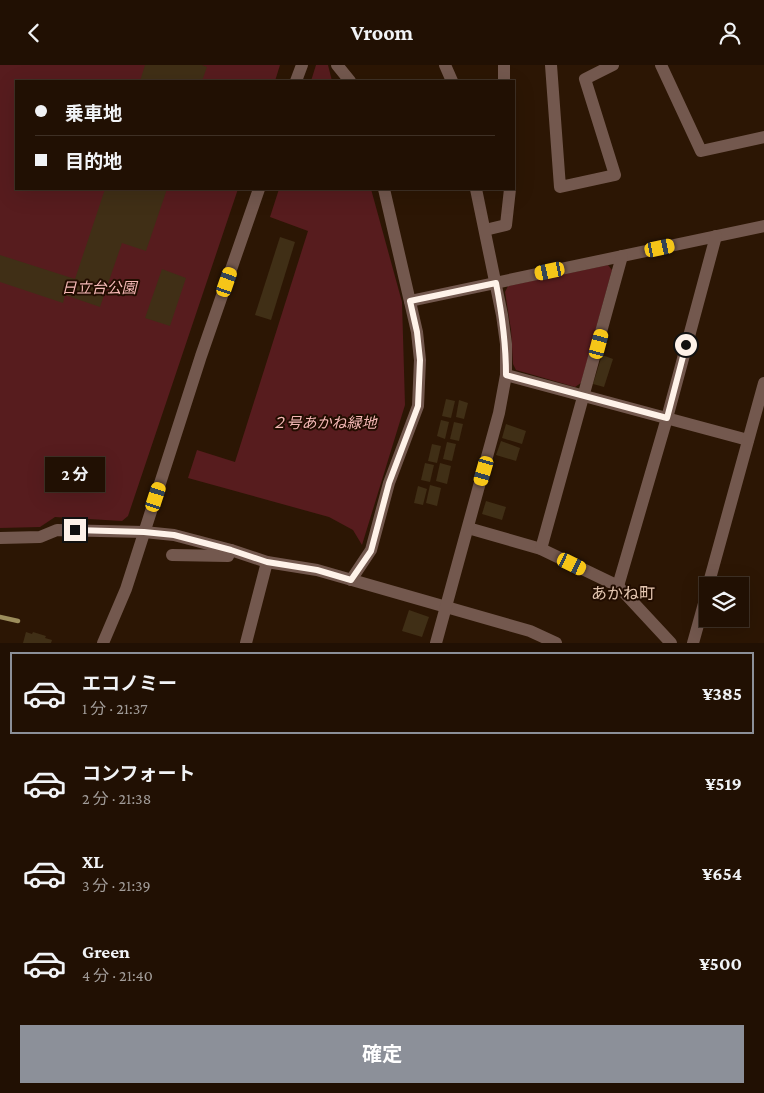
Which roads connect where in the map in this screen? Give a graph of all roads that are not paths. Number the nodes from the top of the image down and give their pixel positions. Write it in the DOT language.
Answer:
graph roads {
  1 [pos="302,65"];
  2 [pos="338,65"];
  3 [pos="445,65"];
  4 [pos="504,65"];
  5 [pos="552,65"];
  6 [pos="613,65"];
  7 [pos="661,65"];
  8 [pos="296,80"];
  9 [pos="349,80"];
  10 [pos="452,80"];
  11 [pos="504,80"];
  12 [pos="764,137"];
  13 [pos="259,190"];
  14 [pos="384,190"];
  15 [pos="476,190"];
  16 [pos="510,190"];
  17 [pos="764,226"];
  18 [pos="485,230"];
  19 [pos="716,236"];
  20 [pos="622,256"];
  21 [pos="496,283"];
  22 [pos="410,301"];
  23 [pos="506,375"];
  24 [pos="764,383"];
  25 [pos="585,396"];
  26 [pos="667,418"];
  27 [pos="748,440"];
  28 [pos="468,528"];
  29 [pos="144,532"];
  30 [pos="0,538"];
  31 [pos="542,549"];
  32 [pos="231,550"];
  33 [pos="172,555"];
  34 [pos="267,562"];
  35 [pos="711,577"];
  36 [pos="351,580"];
  37 [pos="618,586"];
  38 [pos="445,608"];
  39 [pos="699,621"];
  40 [pos="103,643"];
  41 [pos="246,643"];
  42 [pos="436,643"];
  43 [pos="556,643"];
  44 [pos="671,643"];
  45 [pos="693,643"];
  1 -- 8 [label="street"];
  2 -- 9 [label="street"];
  3 -- 10 [label="street"];
  4 -- 11 [label="street"];
  5 -- 6 [label="street"];
  7 -- 12 [label="street"];
  13 -- 29 [label="street"];
  14 -- 22 [label="street"];
  15 -- 18 [label="street"];
  16 -- 18 [label="street"];
  17 -- 19 [label="street"];
  18 -- 21 [label="street"];
  19 -- 20 [label="street"];
  19 -- 26 [label="street"];
  20 -- 21 [label="street"];
  20 -- 25 [label="street"];
  21 -- 22 [label="street"];
  21 -- 23 [label="street"];
  22 -- 36 [label="street"];
  23 -- 25 [label="street"];
  23 -- 28 [label="street"];
  24 -- 27 [label="street"];
  25 -- 26 [label="street"];
  25 -- 31 [label="street"];
  26 -- 27 [label="street"];
  26 -- 37 [label="street"];
  27 -- 35 [label="street"];
  28 -- 31 [label="street"];
  28 -- 38 [label="street"];
  29 -- 30 [label="street"];
  29 -- 32 [label="street"];
  29 -- 40 [label="street"];
  31 -- 37 [label="street"];
  32 -- 33 [label="street"];
  32 -- 34 [label="street"];
  34 -- 36 [label="street"];
  34 -- 41 [label="street"];
  36 -- 38 [label="street"];
  37 -- 44 [label="street"];
  38 -- 42 [label="street"];
  38 -- 43 [label="street"];
  39 -- 45 [label="street"];
}
